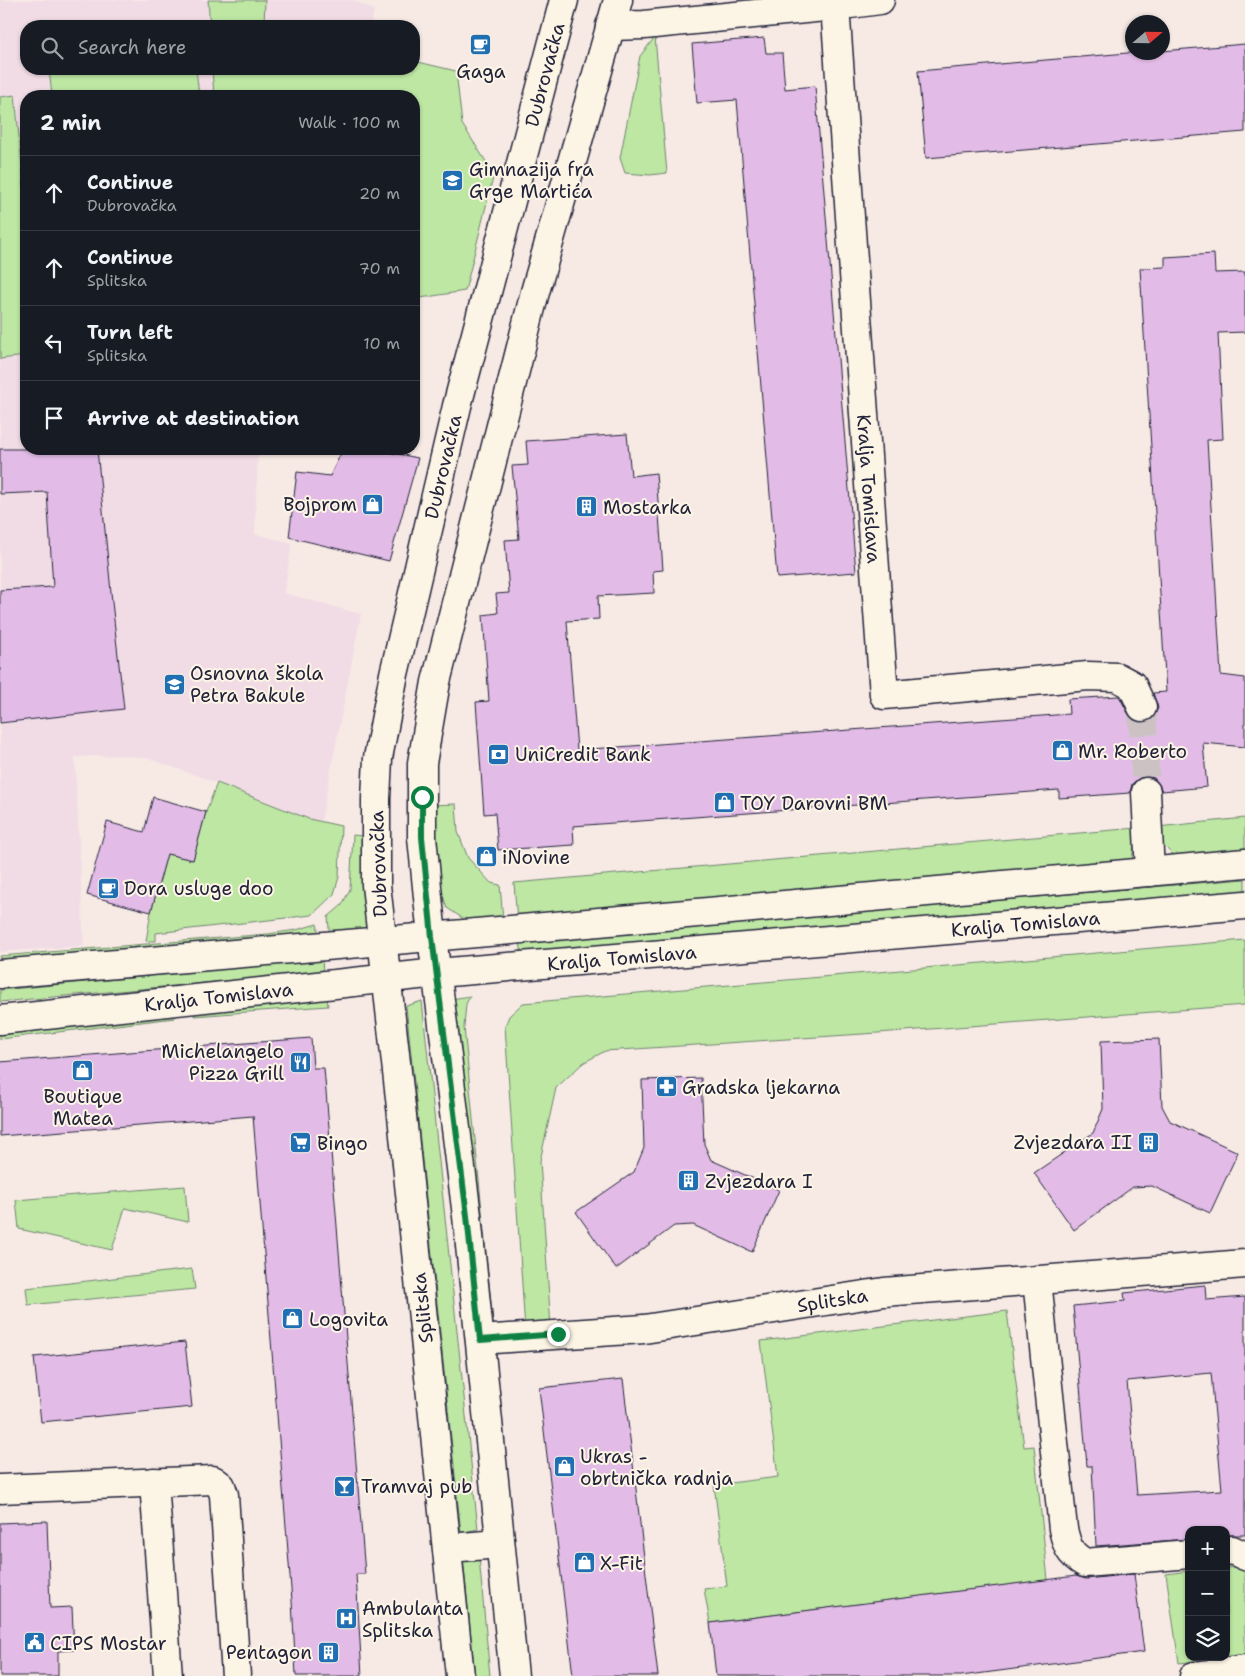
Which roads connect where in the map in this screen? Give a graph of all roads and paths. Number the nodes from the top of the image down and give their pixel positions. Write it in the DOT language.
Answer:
graph roads {
  1 [pos="564,0"];
  2 [pos="618,0"];
  3 [pos="880,0"];
  4 [pos="835,6"];
  5 [pos="610,26"];
  6 [pos="1142,706"];
  7 [pos="1146,792"];
  8 [pos="1245,863"];
  9 [pos="1150,872"];
  10 [pos="1245,905"];
  11 [pos="432,937"];
  12 [pos="382,941"];
  13 [pos="438,972"];
  14 [pos="0,974"];
  15 [pos="385,979"];
  16 [pos="0,1020"];
  17 [pos="1245,1264"];
  18 [pos="1037,1280"];
  19 [pos="480,1340"];
  20 [pos="154,1482"];
  21 [pos="0,1489"];
  22 [pos="500,1544"];
  23 [pos="448,1548"];
  24 [pos="1230,1550"];
  25 [pos="1185,1554"];
  26 [pos="1245,1556"];
  27 [pos="1245,1669"];
  28 [pos="168,1676"];
  29 [pos="236,1676"];
  30 [pos="460,1676"];
  31 [pos="514,1676"];
  32 [pos="1194,1676"];
  1 -- 12 [label="street, Dubrovačka"];
  2 -- 5 [label="street"];
  3 -- 4 [label="street"];
  4 -- 5 [label="street"];
  4 -- 6 [label="street, Kralja Tomislava"];
  5 -- 11 [label="street"];
  7 -- 9 [label="street"];
  8 -- 9 [label="street, Kralja Tomislava"];
  9 -- 11 [label="street, Kralja Tomislava"];
  10 -- 13 [label="street, Kralja Tomislava"];
  11 -- 12 [label="street, Kralja Tomislava"];
  11 -- 13 [label="street"];
  12 -- 14 [label="street, Kralja Tomislava"];
  12 -- 15 [label="street, Splitska"];
  13 -- 15 [label="street, Kralja Tomislava"];
  13 -- 19 [label="street"];
  15 -- 16 [label="street, Kralja Tomislava"];
  15 -- 23 [label="street, Splitska"];
  17 -- 18 [label="street, Splitska"];
  18 -- 19 [label="street, Splitska"];
  18 -- 25 [label="street"];
  19 -- 22 [label="street"];
  20 -- 21 [label="street"];
  20 -- 28 [label="street"];
  20 -- 29 [label="street"];
  22 -- 23 [label="street"];
  22 -- 31 [label="street"];
  23 -- 30 [label="street, Splitska"];
  24 -- 26 [label="street"];
  27 -- 32 [label="street"];
}
